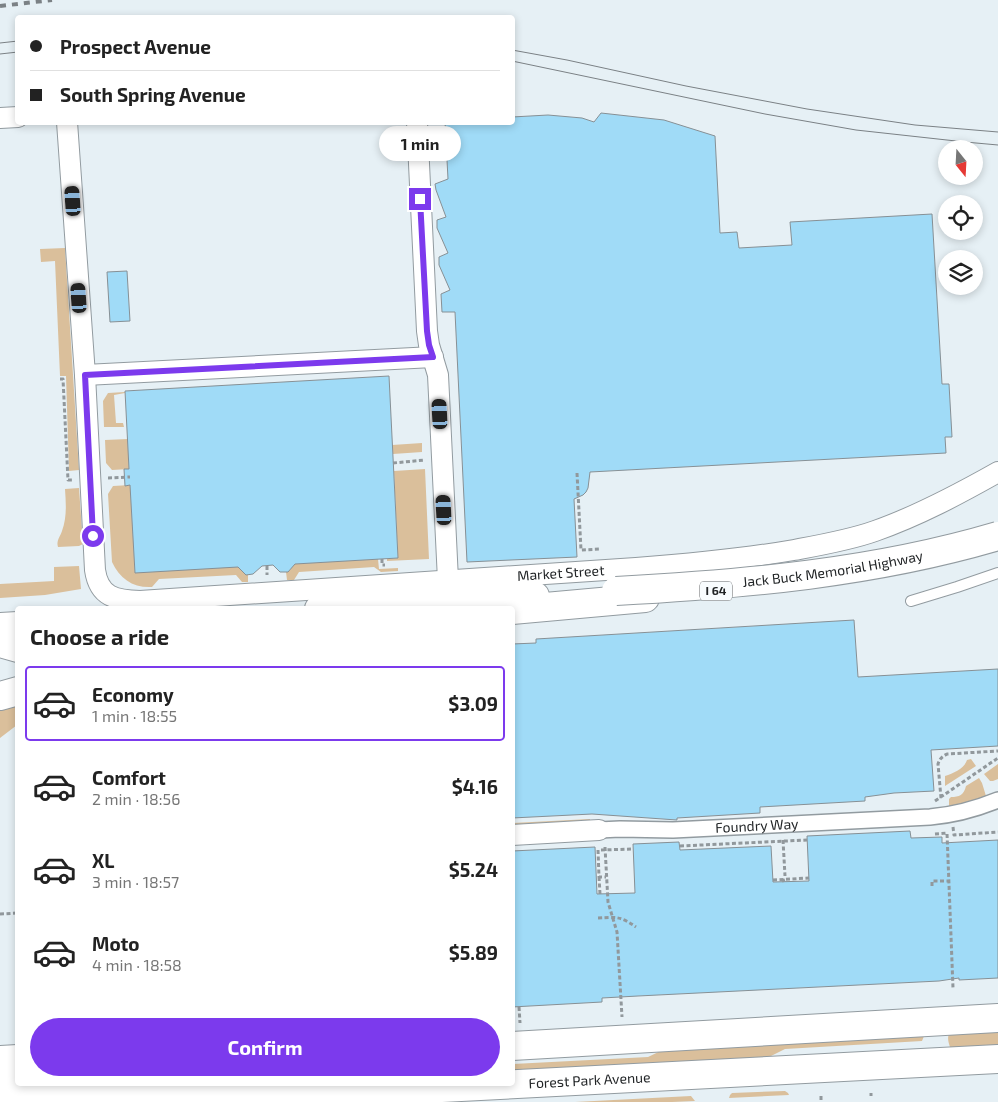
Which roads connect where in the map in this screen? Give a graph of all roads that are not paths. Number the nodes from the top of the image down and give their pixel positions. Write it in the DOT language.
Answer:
graph roads {
  1 [pos="15,117"];
  2 [pos="0,118"];
  3 [pos="67,125"];
  4 [pos="417,125"];
  5 [pos="433,357"];
  6 [pos="85,375"];
  7 [pos="998,472"];
  8 [pos="998,535"];
  9 [pos="998,572"];
  10 [pos="448,580"];
  11 [pos="912,601"];
  12 [pos="381,606"];
  13 [pos="515,610"];
  14 [pos="15,626"];
  15 [pos="0,627"];
  16 [pos="0,643"];
  17 [pos="15,647"];
  18 [pos="15,654"];
  19 [pos="0,655"];
  20 [pos="15,692"];
  21 [pos="0,696"];
  22 [pos="998,800"];
  23 [pos="515,835"];
  24 [pos="601,843"];
  25 [pos="998,1018"];
  26 [pos="516,1034"];
  27 [pos="15,1059"];
  28 [pos="998,1059"];
  29 [pos="0,1060"];
  30 [pos="15,1081"];
  31 [pos="0,1082"];
  32 [pos="472,1091"];
  33 [pos="346,1093"];
  34 [pos="0,1102"];
  35 [pos="272,1102"];
  1 -- 2 [label="street"];
  3 -- 6 [label="street"];
  4 -- 5 [label="street"];
  5 -- 6 [label="street"];
  5 -- 10 [label="street"];
  6 -- 10 [label="street, Market Street"];
  7 -- 10 [label="street, Market Street"];
  8 -- 12 [label="main road, Jack Buck Memorial Highway / I 64, bridge"];
  8 -- 13 [label="main road, Jack Buck Memorial Highway / I 64"];
  9 -- 11 [label="lane"];
  14 -- 15 [label="main road"];
  16 -- 17 [label="main road"];
  18 -- 19 [label="main road"];
  20 -- 21 [label="main road"];
  22 -- 24 [label="street, Foundry Way"];
  23 -- 24 [label="street, Foundry Way"];
  25 -- 26 [label="main road"];
  27 -- 29 [label="main road"];
  28 -- 32 [label="main road, Forest Park Avenue"];
  30 -- 31 [label="main road"];
  32 -- 33 [label="main road, Forest Park Avenue"];
  33 -- 34 [label="main road, Forest Park Avenue"];
  33 -- 35 [label="main road"];
}
